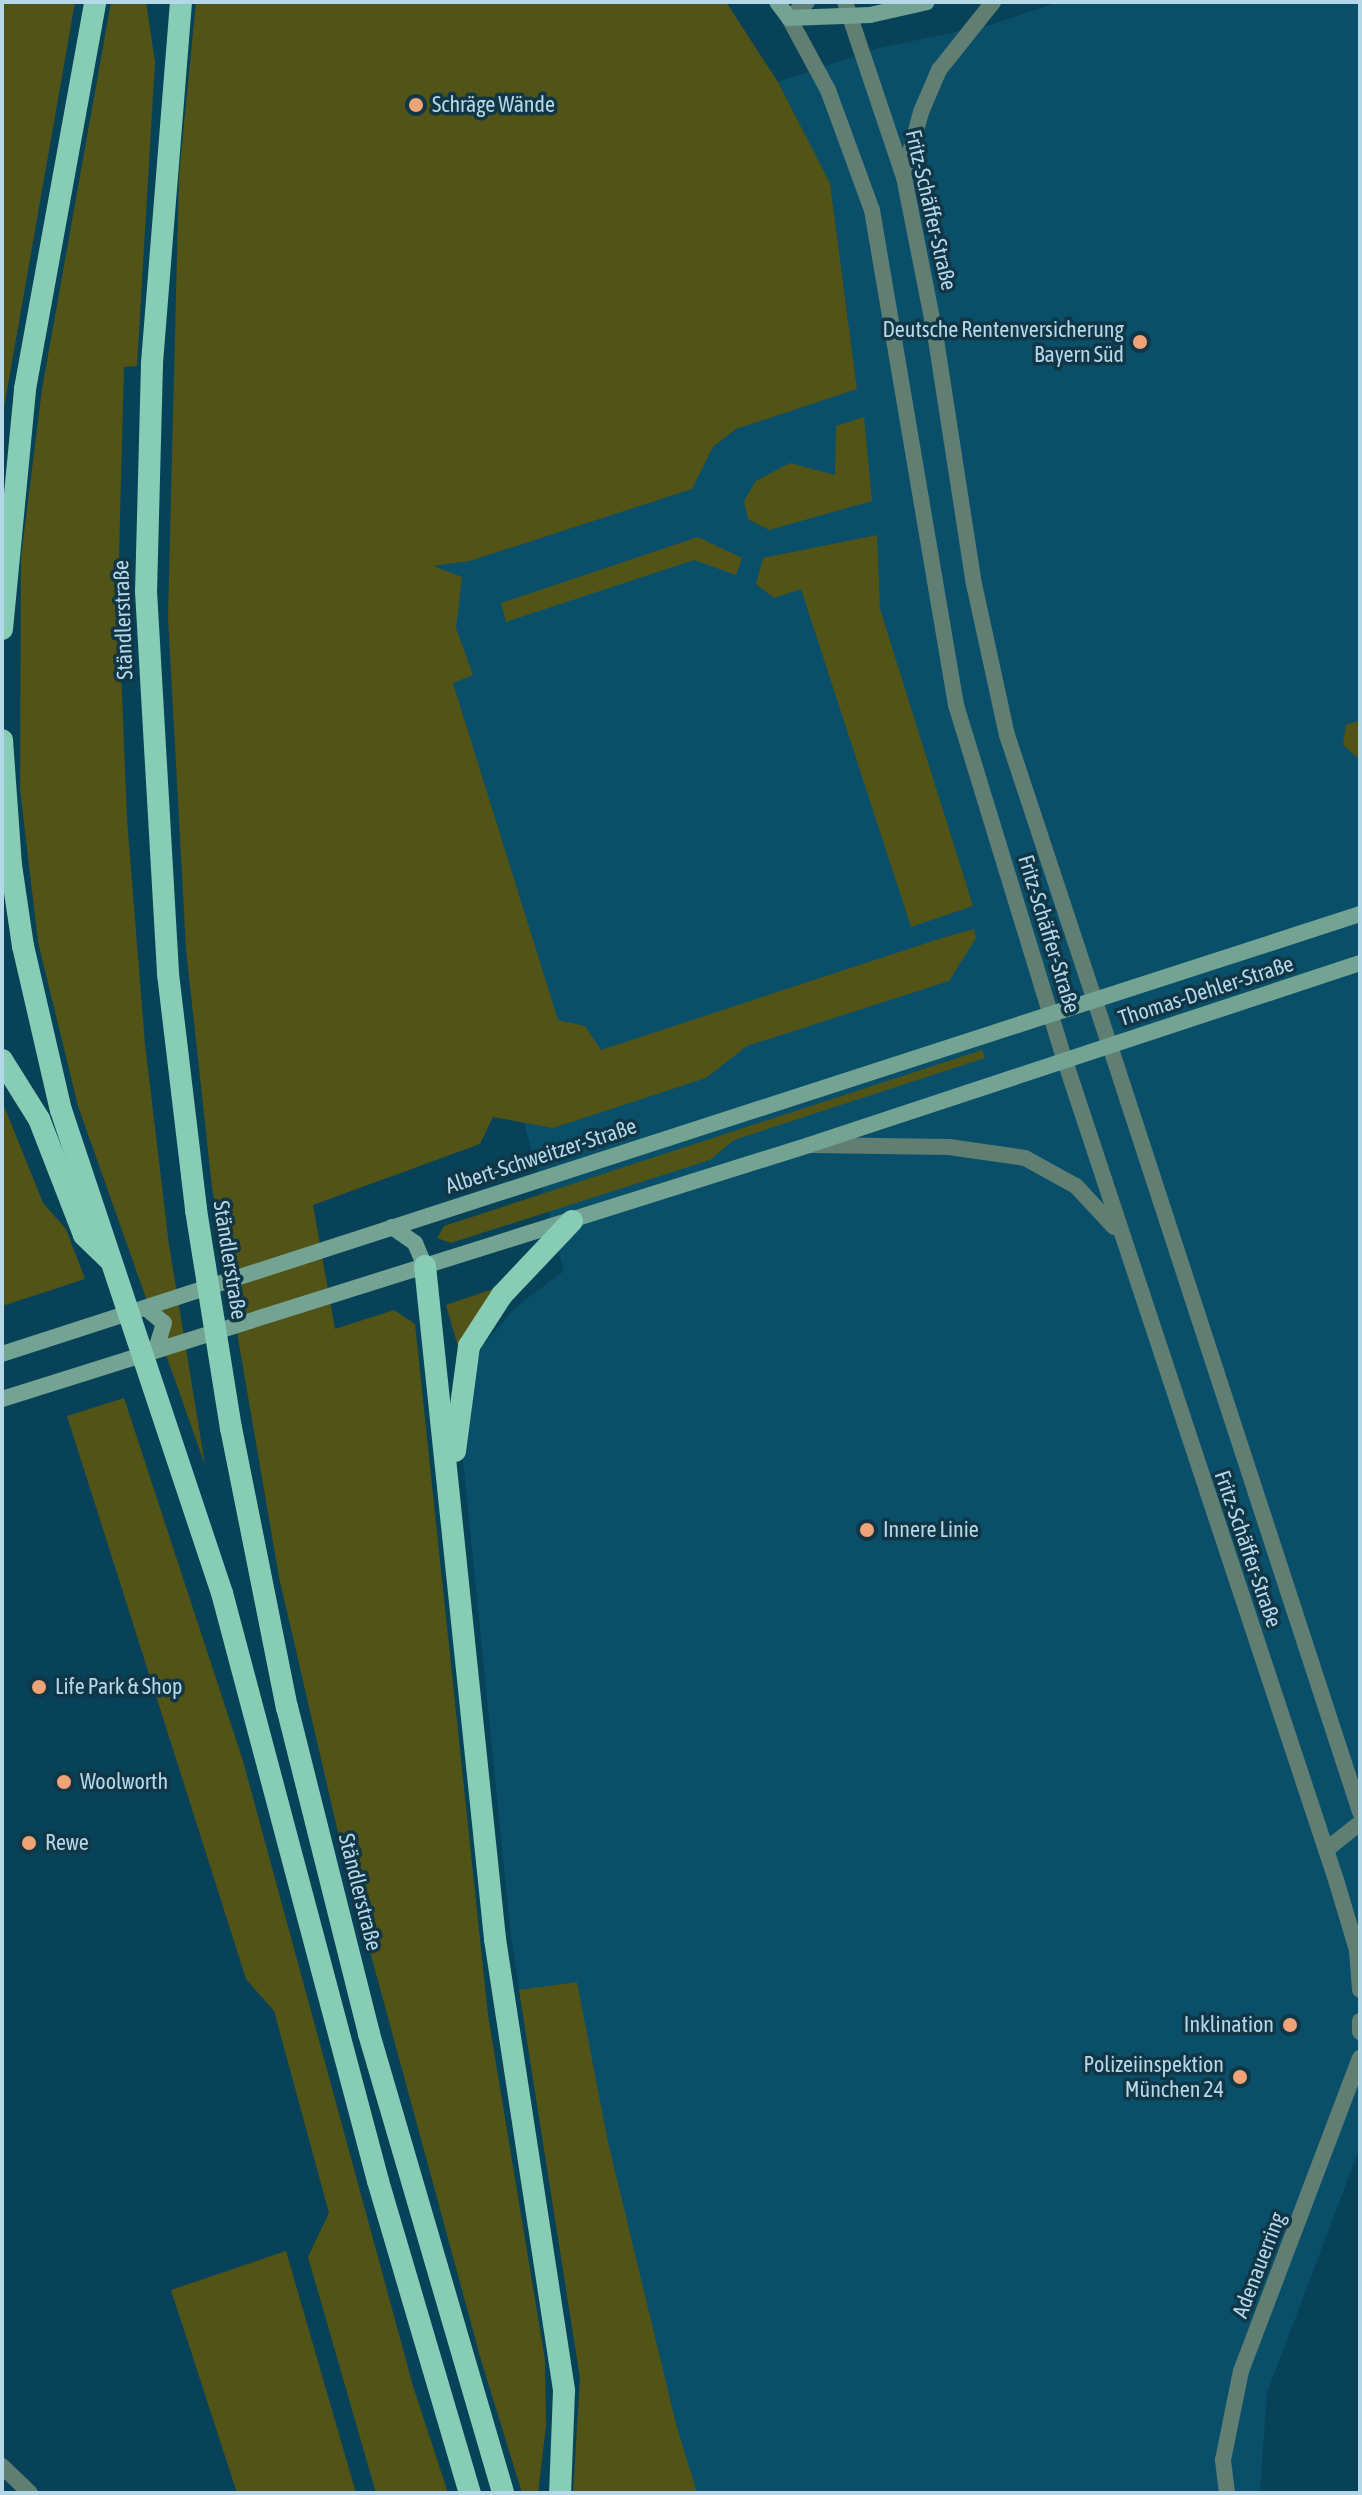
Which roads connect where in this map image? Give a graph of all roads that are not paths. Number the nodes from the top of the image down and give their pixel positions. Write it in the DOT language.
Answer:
graph roads {
  1 [pos="95,2"];
  2 [pos="181,2"];
  3 [pos="777,2"];
  4 [pos="807,2"];
  5 [pos="927,2"];
  6 [pos="993,2"];
  7 [pos="847,9"];
  8 [pos="789,18"];
  9 [pos="904,177"];
  10 [pos="4,553"];
  11 [pos="2,629"];
  12 [pos="2,740"];
  13 [pos="1360,914"];
  14 [pos="1360,963"];
  15 [pos="1094,1000"];
  16 [pos="1050,1014"];
  17 [pos="1110,1046"];
  18 [pos="2,1060"];
  19 [pos="1065,1061"];
  20 [pos="809,1145"];
  21 [pos="572,1221"];
  22 [pos="392,1227"];
  23 [pos="1118,1232"];
  24 [pos="111,1261"];
  25 [pos="425,1266"];
  26 [pos="146,1308"];
  27 [pos="156,1350"];
  28 [pos="2,1354"];
  29 [pos="2,1399"];
  30 [pos="451,1500"];
  31 [pos="1360,1812"];
  32 [pos="1360,1823"];
  33 [pos="1326,1850"];
  34 [pos="1360,1990"];
  35 [pos="1360,2021"];
  36 [pos="1360,2032"];
  37 [pos="1360,2058"];
  38 [pos="2,2466"];
  39 [pos="30,2493"];
  40 [pos="470,2493"];
  41 [pos="503,2493"];
  42 [pos="560,2493"];
  43 [pos="1227,2493"];
  1 -- 10 [label="highway"];
  2 -- 41 [label="highway, Ständlerstraße"];
  3 -- 8 [label="main road"];
  4 -- 8 [label="street"];
  5 -- 7 [label="main road"];
  6 -- 9 [label="street"];
  7 -- 8 [label="main road"];
  7 -- 9 [label="street, Fritz-Schäffer-Straße"];
  8 -- 16 [label="street, Fritz-Schäffer-Straße"];
  9 -- 15 [label="street, Fritz-Schäffer-Straße"];
  10 -- 11 [label="highway"];
  12 -- 24 [label="highway"];
  13 -- 15 [label="main road, Thomas-Dehler-Straße"];
  14 -- 17 [label="main road, Thomas-Dehler-Straße"];
  15 -- 16 [label="main road, Albert-Schweitzer-Straße"];
  15 -- 17 [label="street, Fritz-Schäffer-Straße"];
  16 -- 19 [label="street, Fritz-Schäffer-Straße"];
  16 -- 22 [label="main road, Albert-Schweitzer-Straße"];
  17 -- 19 [label="main road, Thomas-Dehler-Straße"];
  17 -- 31 [label="street, Fritz-Schäffer-Straße"];
  18 -- 24 [label="highway"];
  19 -- 20 [label="main road"];
  19 -- 23 [label="street, Fritz-Schäffer-Straße"];
  20 -- 21 [label="main road"];
  20 -- 23 [label="street"];
  21 -- 25 [label="main road"];
  21 -- 30 [label="highway"];
  22 -- 25 [label="main road"];
  22 -- 26 [label="main road, Albert-Schweitzer-Straße"];
  23 -- 33 [label="street, Fritz-Schäffer-Straße"];
  24 -- 40 [label="highway"];
  25 -- 27 [label="main road"];
  25 -- 30 [label="highway"];
  26 -- 27 [label="main road"];
  26 -- 28 [label="main road, Albert-Schweitzer-Straße"];
  27 -- 29 [label="main road"];
  30 -- 42 [label="highway"];
  32 -- 33 [label="street"];
  33 -- 34 [label="street"];
  35 -- 36 [label="street"];
  37 -- 43 [label="street, Adenauerring"];
  38 -- 39 [label="street"];
}
